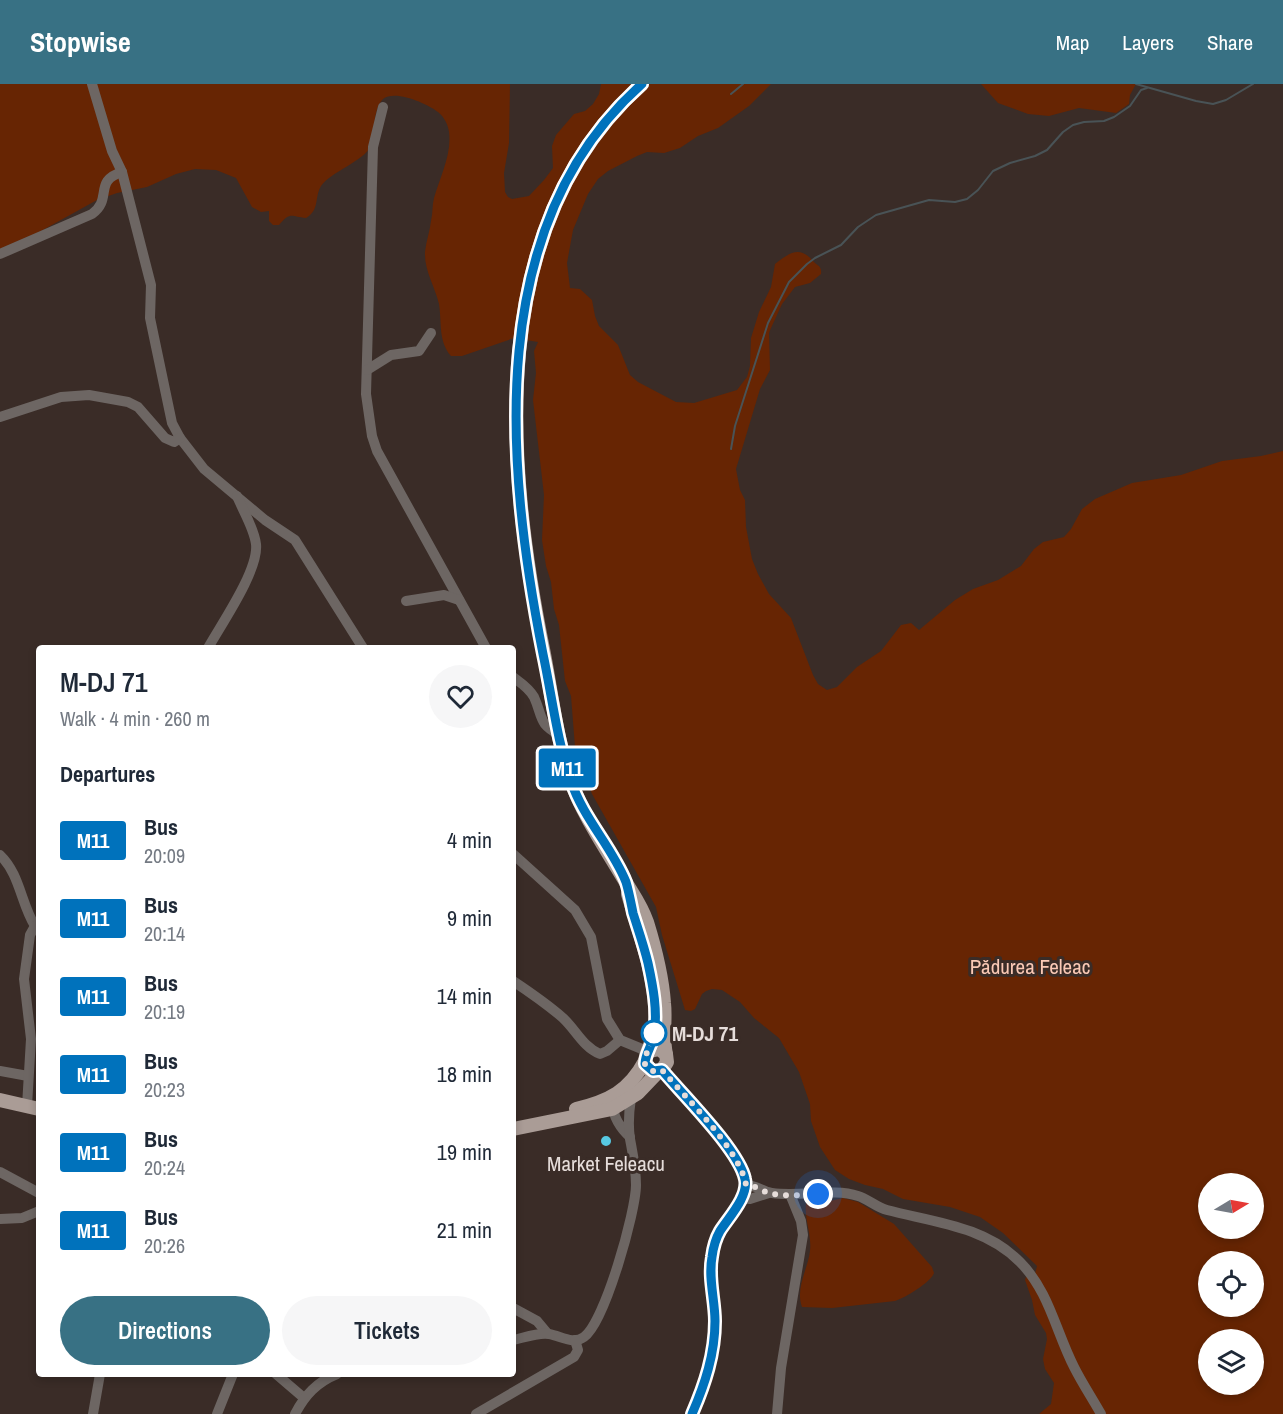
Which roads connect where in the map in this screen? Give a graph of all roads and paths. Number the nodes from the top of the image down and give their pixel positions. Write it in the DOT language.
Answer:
graph roads {
  1 [pos="92,84"];
  2 [pos="642,84"];
  3 [pos="383,106"];
  4 [pos="122,172"];
  5 [pos="0,254"];
  6 [pos="431,333"];
  7 [pos="367,370"];
  8 [pos="0,417"];
  9 [pos="180,438"];
  10 [pos="235,493"];
  11 [pos="459,600"];
  12 [pos="406,601"];
  13 [pos="210,645"];
  14 [pos="361,645"];
  15 [pos="484,645"];
  16 [pos="516,679"];
  17 [pos="560,735"];
  18 [pos="0,855"];
  19 [pos="516,857"];
  20 [pos="626,883"];
  21 [pos="36,924"];
  22 [pos="36,926"];
  23 [pos="516,983"];
  24 [pos="620,1040"];
  25 [pos="666,1054"];
  26 [pos="647,1056"];
  27 [pos="0,1071"];
  28 [pos="660,1071"];
  29 [pos="28,1076"];
  30 [pos="631,1098"];
  31 [pos="0,1100"];
  32 [pos="614,1102"];
  33 [pos="0,1107"];
  34 [pos="33,1108"];
  35 [pos="36,1115"];
  36 [pos="516,1121"];
  37 [pos="516,1128"];
  38 [pos="630,1137"];
  39 [pos="0,1172"];
  40 [pos="746,1185"];
  41 [pos="36,1191"];
  42 [pos="769,1193"];
  43 [pos="790,1194"];
  44 [pos="741,1198"];
  45 [pos="36,1212"];
  46 [pos="0,1219"];
  47 [pos="516,1310"];
  48 [pos="547,1333"];
  49 [pos="516,1339"];
  50 [pos="575,1340"];
  51 [pos="99,1377"];
  52 [pos="231,1377"];
  53 [pos="280,1377"];
  54 [pos="330,1377"];
  55 [pos="304,1398"];
  56 [pos="93,1414"];
  57 [pos="217,1414"];
  58 [pos="295,1414"];
  59 [pos="476,1414"];
  60 [pos="692,1414"];
  61 [pos="777,1414"];
  62 [pos="1101,1414"];
  1 -- 4 [label="street"];
  2 -- 17 [label="main road"];
  3 -- 7 [label="street"];
  4 -- 5 [label="street"];
  4 -- 9 [label="street"];
  6 -- 7 [label="street"];
  7 -- 11 [label="street"];
  8 -- 9 [label="street"];
  9 -- 10 [label="street"];
  10 -- 13 [label="street"];
  10 -- 14 [label="street"];
  11 -- 12 [label="street"];
  11 -- 15 [label="street"];
  16 -- 17 [label="street"];
  17 -- 20 [label="main road"];
  18 -- 21 [label="street"];
  19 -- 24 [label="street"];
  20 -- 25 [label="main road"];
  20 -- 26 [label="main road"];
  22 -- 29 [label="street"];
  23 -- 24 [label="street"];
  24 -- 26 [label="street"];
  25 -- 26 [label="main road"];
  25 -- 28 [label="main road"];
  26 -- 28 [label="main road"];
  26 -- 32 [label="main road"];
  27 -- 29 [label="street"];
  28 -- 30 [label="main road"];
  28 -- 40 [label="street"];
  29 -- 34 [label="street"];
  30 -- 32 [label="main road"];
  30 -- 38 [label="street"];
  31 -- 34 [label="main road"];
  32 -- 36 [label="main road"];
  32 -- 37 [label="main road"];
  32 -- 38 [label="street"];
  33 -- 35 [label="main road"];
  38 -- 50 [label="street"];
  39 -- 41 [label="street"];
  40 -- 42 [label="street"];
  40 -- 44 [label="street"];
  42 -- 43 [label="street"];
  42 -- 44 [label="street"];
  43 -- 61 [label="street"];
  43 -- 62 [label="street"];
  44 -- 60 [label="street"];
  45 -- 46 [label="street"];
  47 -- 48 [label="street"];
  48 -- 49 [label="street"];
  48 -- 50 [label="street"];
  50 -- 59 [label="street"];
  51 -- 56 [label="street"];
  52 -- 57 [label="street"];
  53 -- 55 [label="street"];
  54 -- 55 [label="street"];
  55 -- 58 [label="street"];
}
